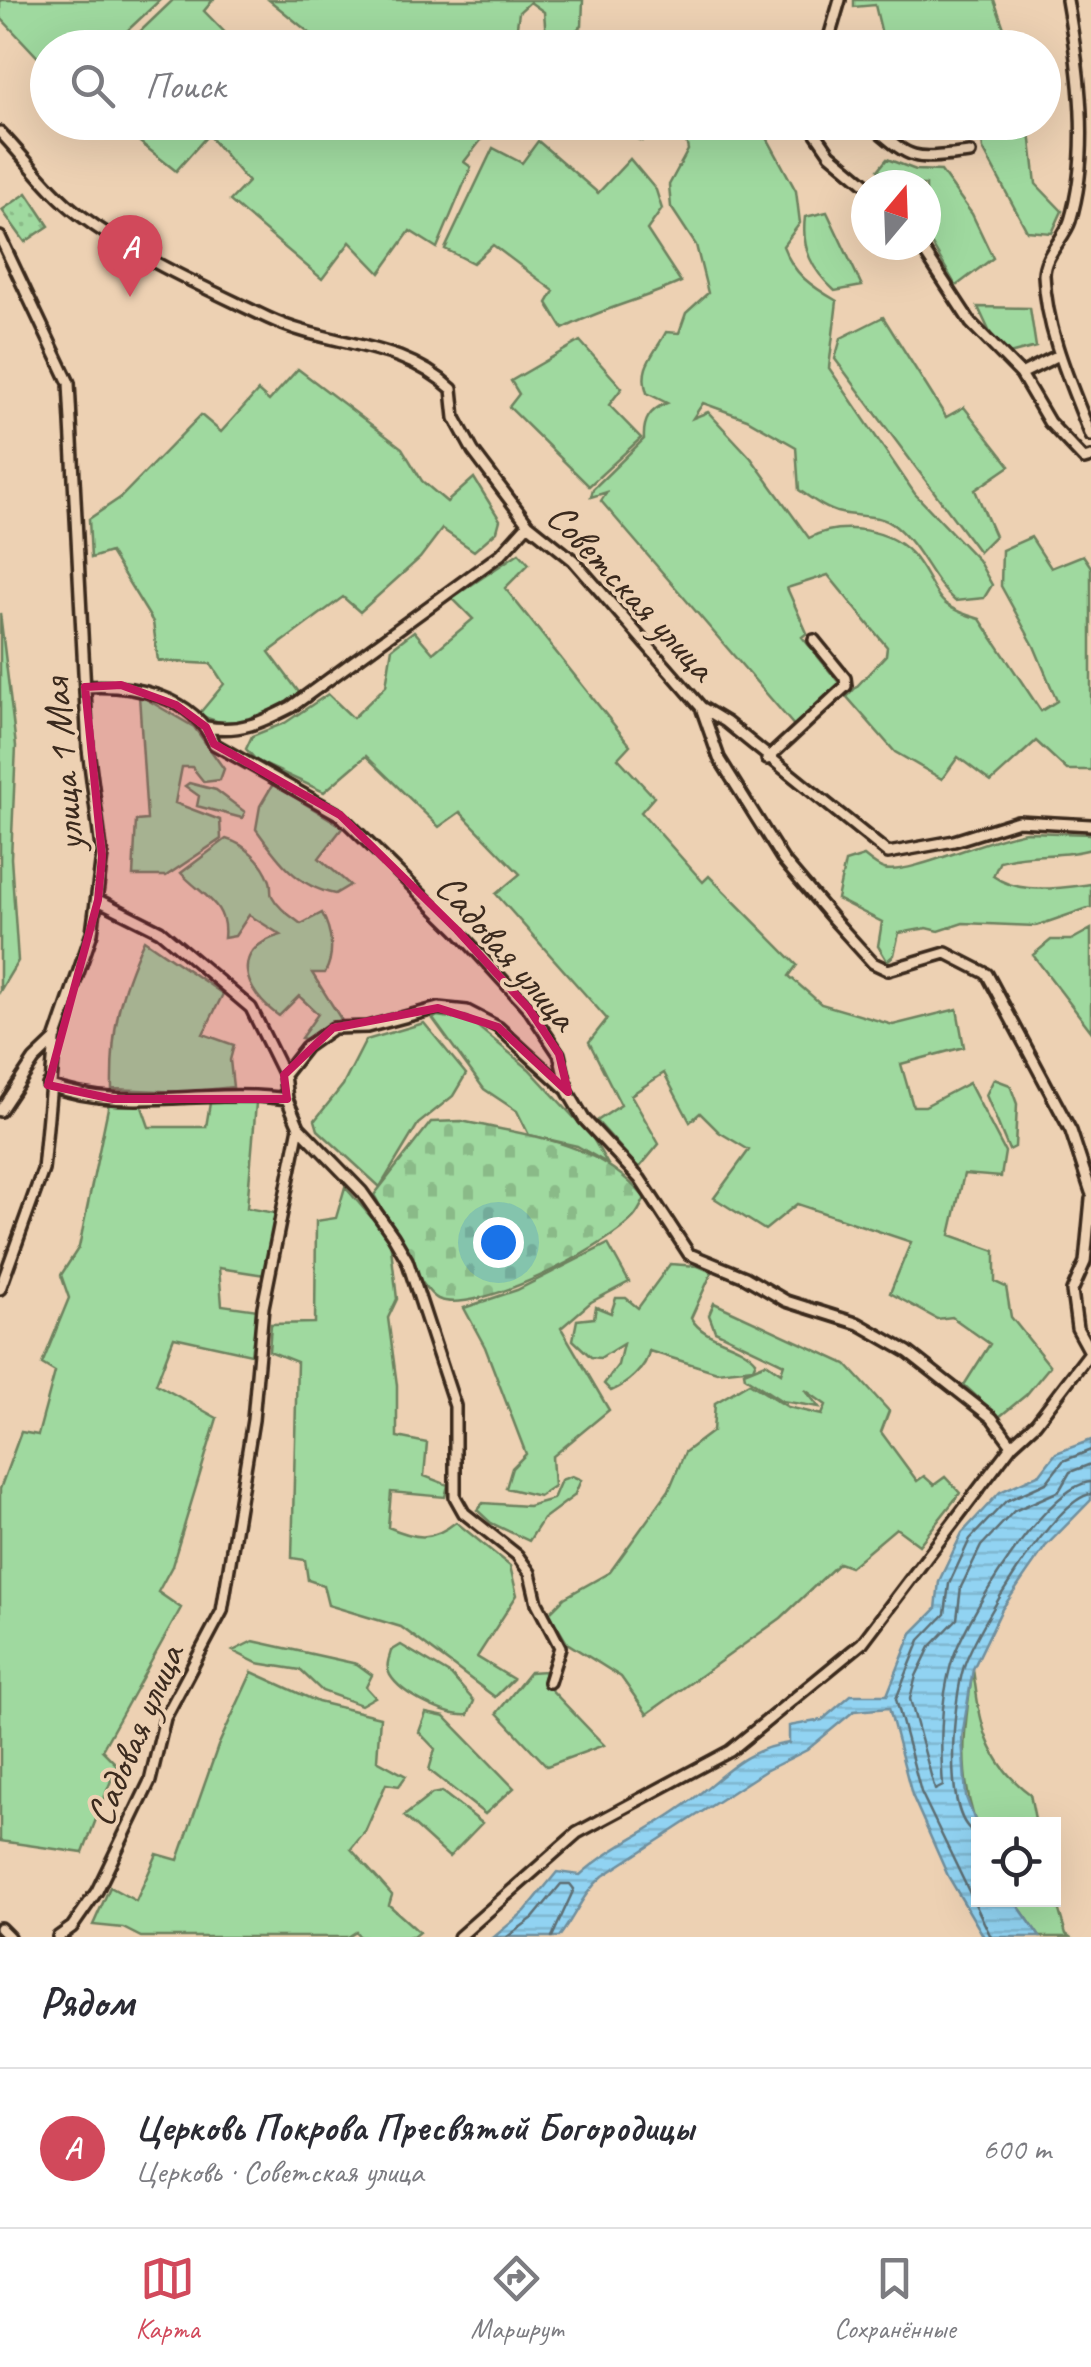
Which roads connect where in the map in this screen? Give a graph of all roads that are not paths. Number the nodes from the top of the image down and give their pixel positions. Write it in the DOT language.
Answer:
graph roads {
  1 [pos="840,0"];
  2 [pos="1067,0"];
  3 [pos="831,30"];
  4 [pos="0,132"];
  5 [pos="820,140"];
  6 [pos="886,140"];
  7 [pos="970,153"];
  8 [pos="851,172"];
  9 [pos="0,237"];
  10 [pos="930,260"];
  11 [pos="1060,355"];
  12 [pos="1020,374"];
  13 [pos="1091,436"];
  14 [pos="1091,456"];
  15 [pos="528,524"];
  16 [pos="814,640"];
  17 [pos="84,686"];
  18 [pos="700,708"];
  19 [pos="206,727"];
  20 [pos="767,759"];
  21 [pos="1091,825"];
  22 [pos="98,900"];
  23 [pos="54,1040"];
  24 [pos="284,1075"];
  25 [pos="48,1085"];
  26 [pos="568,1092"];
  27 [pos="286,1100"];
  28 [pos="0,1110"];
  29 [pos="299,1127"];
  30 [pos="1091,1192"];
  31 [pos="1091,1199"];
  32 [pos="0,1289"];
  33 [pos="1090,1350"];
  34 [pos="1012,1446"];
  35 [pos="549,1682"];
  36 [pos="0,1928"];
  37 [pos="73,1932"];
  38 [pos="9,1937"];
  39 [pos="58,1937"];
  40 [pos="459,1937"];
  1 -- 3 [label="street"];
  2 -- 11 [label="street"];
  4 -- 15 [label="street, Советская улица"];
  5 -- 8 [label="street"];
  6 -- 7 [label="street"];
  9 -- 17 [label="street, улица 1 Мая"];
  10 -- 12 [label="street"];
  11 -- 12 [label="street"];
  11 -- 13 [label="street"];
  12 -- 14 [label="street"];
  15 -- 18 [label="street, Советская улица"];
  15 -- 19 [label="street"];
  16 -- 20 [label="street"];
  17 -- 19 [label="street, Садовая улица"];
  17 -- 22 [label="street, улица 1 Мая"];
  18 -- 20 [label="street"];
  18 -- 30 [label="street, Советская улица"];
  19 -- 26 [label="street, Садовая улица"];
  20 -- 21 [label="street"];
  22 -- 23 [label="street, улица 1 Мая"];
  22 -- 24 [label="street"];
  23 -- 25 [label="street, улица 1 Мая"];
  23 -- 28 [label="street"];
  24 -- 26 [label="street"];
  24 -- 27 [label="street"];
  25 -- 27 [label="street"];
  25 -- 32 [label="street, улица 1 Мая"];
  26 -- 34 [label="street, Садовая улица"];
  27 -- 29 [label="street"];
  29 -- 35 [label="street"];
  29 -- 37 [label="street, Садовая улица"];
  31 -- 33 [label="street"];
  33 -- 34 [label="street"];
  34 -- 40 [label="street"];
  36 -- 38 [label="street"];
  37 -- 39 [label="street, Садовая улица"];
}
